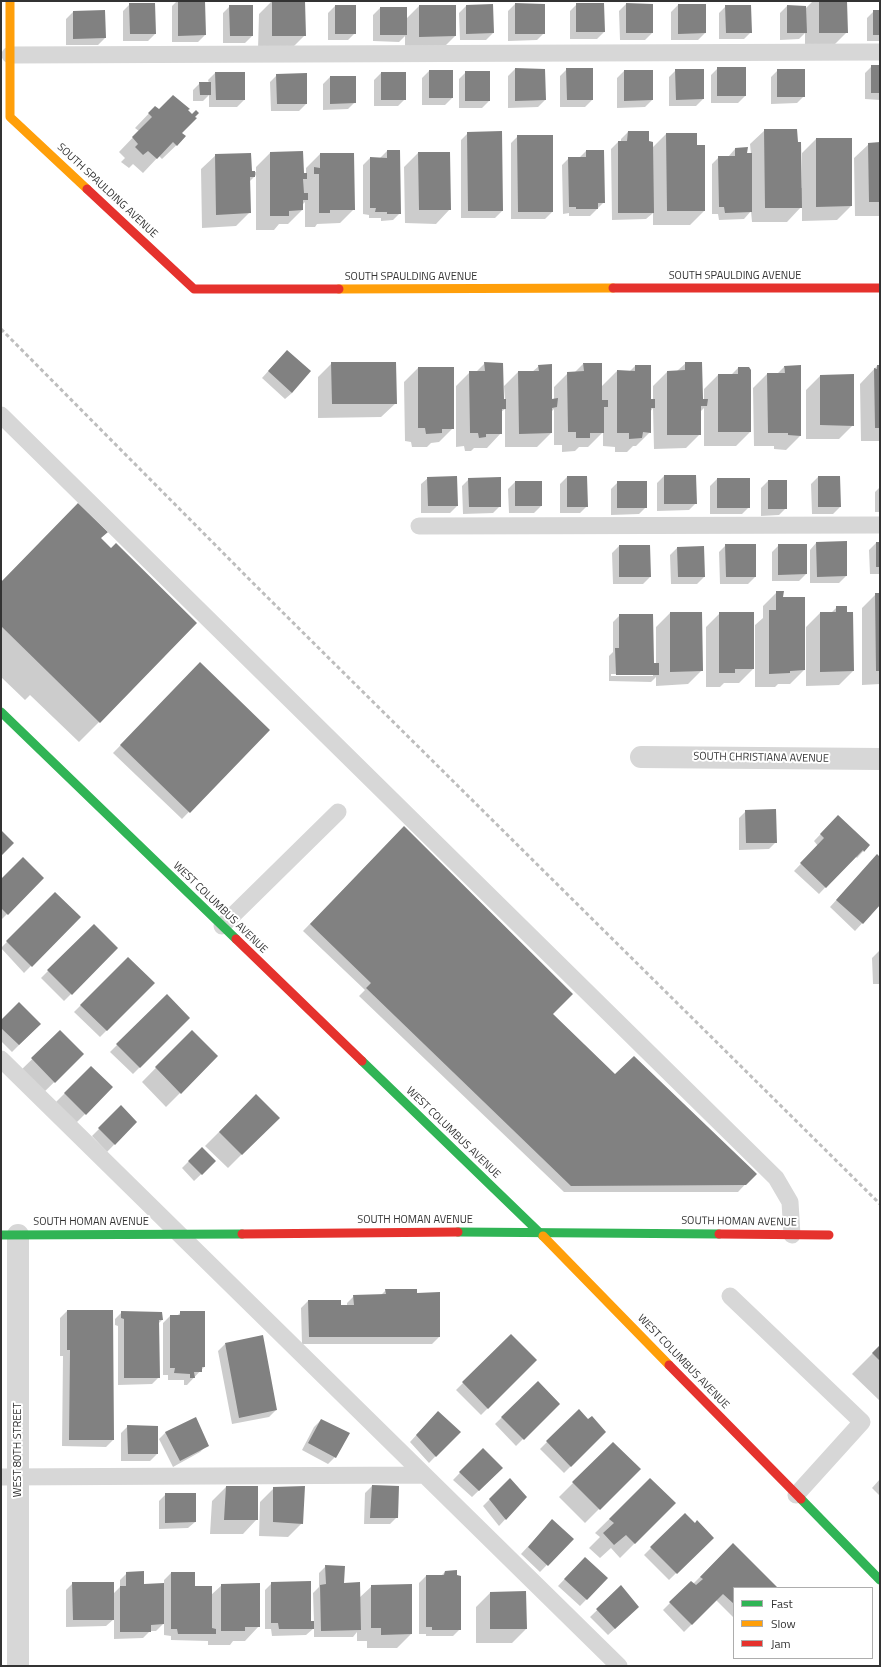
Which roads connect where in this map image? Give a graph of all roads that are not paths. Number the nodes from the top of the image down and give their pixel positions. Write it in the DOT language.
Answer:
graph roads {
  1 [pos="10,1"];
  2 [pos="880,52"];
  3 [pos="10,55"];
  4 [pos="880,288"];
  5 [pos="1,415"];
  6 [pos="880,525"];
  7 [pos="419,526"];
  8 [pos="1,712"];
  9 [pos="641,757"];
  10 [pos="880,759"];
  11 [pos="338,812"];
  12 [pos="222,926"];
  13 [pos="1,1059"];
  14 [pos="539,1232"];
  15 [pos="178,1234"];
  16 [pos="9,1235"];
  17 [pos="792,1235"];
  18 [pos="829,1235"];
  19 [pos="730,1296"];
  20 [pos="423,1475"];
  21 [pos="9,1477"];
  22 [pos="796,1496"];
  23 [pos="880,1580"];
  24 [pos="18,1666"];
  25 [pos="619,1666"];
  1 -- 3 [label="street"];
  2 -- 3 [label="lane"];
  3 -- 4 [label="street, SOUTH SPAULDING AVENUE"];
  5 -- 17 [label="lane"];
  6 -- 7 [label="lane"];
  8 -- 12 [label="street, WEST COLUMBUS AVENUE"];
  9 -- 10 [label="street, SOUTH CHRISTIANA AVENUE"];
  11 -- 12 [label="lane"];
  12 -- 14 [label="street, WEST COLUMBUS AVENUE"];
  13 -- 15 [label="lane"];
  14 -- 15 [label="street, SOUTH HOMAN AVENUE"];
  14 -- 17 [label="street, SOUTH HOMAN AVENUE"];
  14 -- 22 [label="street, WEST COLUMBUS AVENUE"];
  15 -- 16 [label="street, SOUTH HOMAN AVENUE"];
  15 -- 20 [label="lane"];
  16 -- 21 [label="street, WEST 80TH STREET"];
  17 -- 18 [label="street, SOUTH HOMAN AVENUE"];
  19 -- 22 [label="lane"];
  20 -- 21 [label="lane"];
  20 -- 25 [label="lane"];
  21 -- 24 [label="street, WEST 80TH STREET"];
  22 -- 23 [label="street, WEST COLUMBUS AVENUE"];
}
